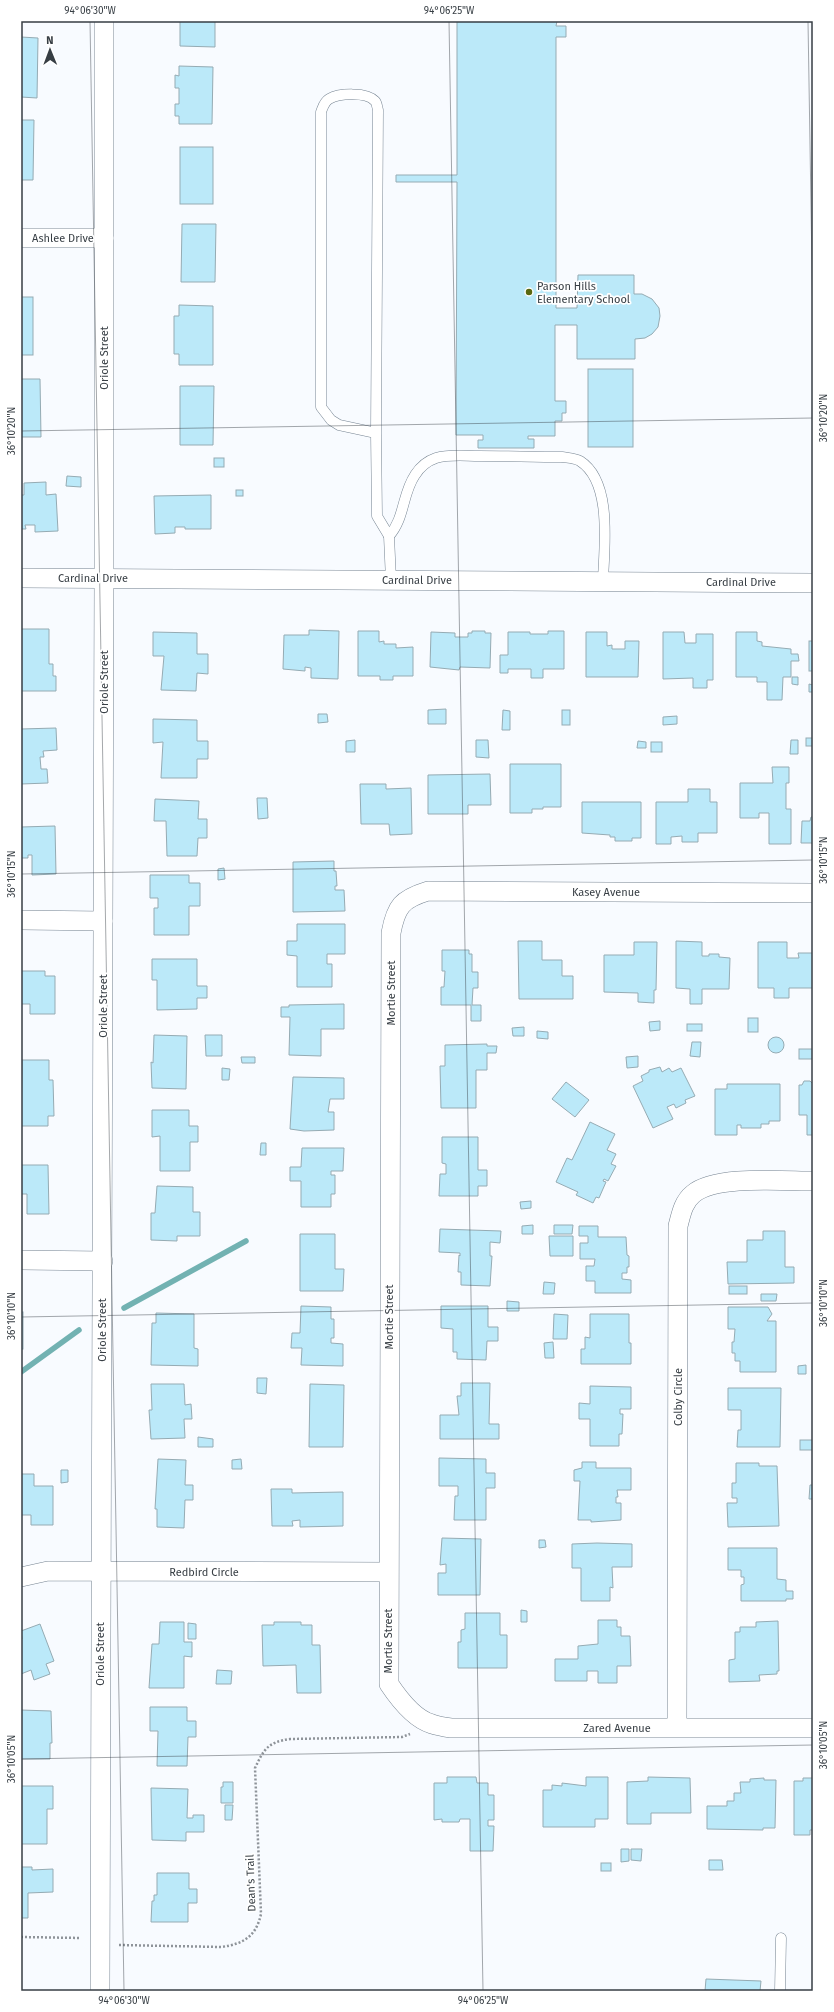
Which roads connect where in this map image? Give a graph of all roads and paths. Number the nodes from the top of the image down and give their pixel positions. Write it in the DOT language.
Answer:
graph roads {
  1 [pos="104,21"];
  2 [pos="21,238"];
  3 [pos="104,238"];
  4 [pos="376,433"];
  5 [pos="389,536"];
  6 [pos="21,578"];
  7 [pos="104,578"];
  8 [pos="391,580"];
  9 [pos="603,581"];
  10 [pos="813,582"];
  11 [pos="813,893"];
  12 [pos="402,903"];
  13 [pos="21,920"];
  14 [pos="103,921"];
  15 [pos="813,1181"];
  16 [pos="21,1260"];
  17 [pos="103,1261"];
  18 [pos="100,1571"];
  19 [pos="388,1572"];
  20 [pos="21,1577"];
  21 [pos="418,1726"];
  22 [pos="677,1727"];
  23 [pos="813,1728"];
  24 [pos="21,1937"];
  25 [pos="781,1938"];
  26 [pos="100,1943"];
  27 [pos="100,1991"];
  28 [pos="780,1991"];
  1 -- 3 [label="street, Oriole Street"];
  2 -- 3 [label="street, Ashlee Drive"];
  3 -- 7 [label="street, Oriole Street"];
  4 -- 4 [label="lane"];
  4 -- 5 [label="lane"];
  5 -- 8 [label="lane"];
  5 -- 9 [label="lane"];
  6 -- 7 [label="street, Cardinal Drive"];
  7 -- 8 [label="street, Cardinal Drive"];
  7 -- 14 [label="street, Oriole Street"];
  8 -- 9 [label="street, Cardinal Drive"];
  9 -- 10 [label="street, Cardinal Drive"];
  11 -- 12 [label="street, Kasey Avenue"];
  12 -- 19 [label="street, Mortie Street"];
  13 -- 14 [label="street"];
  14 -- 17 [label="street, Oriole Street"];
  15 -- 22 [label="street, Colby Circle"];
  16 -- 17 [label="street"];
  17 -- 18 [label="street, Oriole Street"];
  18 -- 19 [label="street, Redbird Circle"];
  18 -- 20 [label="street, Redbird Circle"];
  18 -- 26 [label="street, Oriole Street"];
  19 -- 21 [label="street, Mortie Street"];
  21 -- 22 [label="street, Zared Avenue"];
  21 -- 26 [label="path, Dean's Trail"];
  22 -- 23 [label="street, Zared Avenue"];
  24 -- 26 [label="path, Dean's Trail"];
  25 -- 28 [label="lane"];
  26 -- 27 [label="street, Oriole Street"];
}
